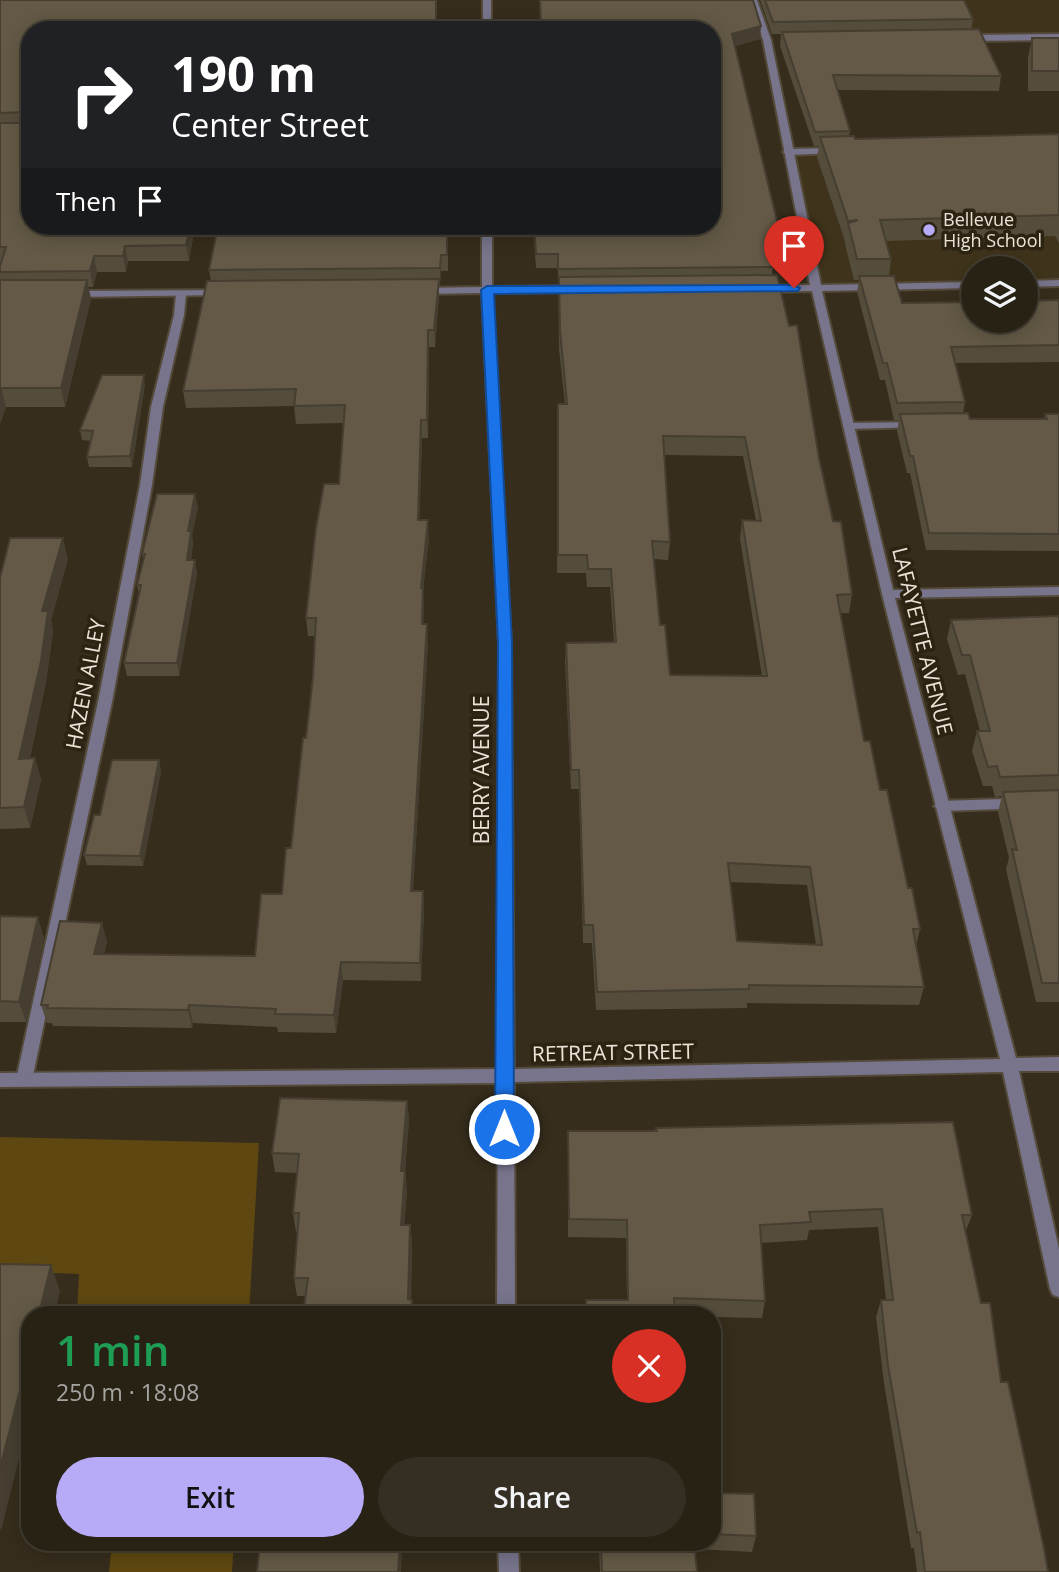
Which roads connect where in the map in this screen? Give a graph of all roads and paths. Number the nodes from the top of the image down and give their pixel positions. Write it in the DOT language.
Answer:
graph roads {
  1 [pos="486,0"];
  2 [pos="753,0"];
  3 [pos="487,21"];
  4 [pos="1059,37"];
  5 [pos="952,38"];
  6 [pos="767,40"];
  7 [pos="779,40"];
  8 [pos="842,151"];
  9 [pos="788,152"];
  10 [pos="487,235"];
  11 [pos="1059,283"];
  12 [pos="1038,284"];
  13 [pos="961,285"];
  14 [pos="816,288"];
  15 [pos="593,289"];
  16 [pos="754,289"];
  17 [pos="487,290"];
  18 [pos="414,291"];
  19 [pos="236,293"];
  20 [pos="56,294"];
  21 [pos="181,294"];
  22 [pos="933,425"];
  23 [pos="849,426"];
  24 [pos="1059,591"];
  25 [pos="888,594"];
  26 [pos="1059,802"];
  27 [pos="941,806"];
  28 [pos="1059,1064"];
  29 [pos="1010,1065"];
  30 [pos="504,1076"];
  31 [pos="0,1080"];
  32 [pos="24,1080"];
  33 [pos="1059,1289"];
  34 [pos="506,1306"];
  35 [pos="508,1551"];
  36 [pos="509,1572"];
  1 -- 3 [label="street"];
  2 -- 6 [label="street, LAFAYETTE AVENUE"];
  4 -- 5 [label="street"];
  6 -- 7 [label="street"];
  6 -- 9 [label="street, LAFAYETTE AVENUE"];
  8 -- 9 [label="street"];
  9 -- 14 [label="street, LAFAYETTE AVENUE"];
  10 -- 17 [label="street, BERRY AVENUE"];
  11 -- 12 [label="street"];
  13 -- 14 [label="street"];
  14 -- 16 [label="street"];
  14 -- 23 [label="street, LAFAYETTE AVENUE"];
  15 -- 17 [label="street"];
  17 -- 18 [label="street"];
  17 -- 30 [label="street, BERRY AVENUE"];
  19 -- 21 [label="street"];
  20 -- 21 [label="street"];
  21 -- 32 [label="street, HAZEN ALLEY"];
  22 -- 23 [label="street"];
  23 -- 25 [label="street, LAFAYETTE AVENUE"];
  24 -- 25 [label="street"];
  25 -- 27 [label="street, LAFAYETTE AVENUE"];
  26 -- 27 [label="street"];
  27 -- 29 [label="street, LAFAYETTE AVENUE"];
  28 -- 29 [label="street, RETREAT STREET"];
  29 -- 30 [label="street, RETREAT STREET"];
  29 -- 33 [label="street, LAFAYETTE AVENUE"];
  30 -- 32 [label="street, RETREAT STREET"];
  30 -- 34 [label="street, BERRY AVENUE"];
  31 -- 32 [label="street, RETREAT STREET"];
  35 -- 36 [label="street"];
}
